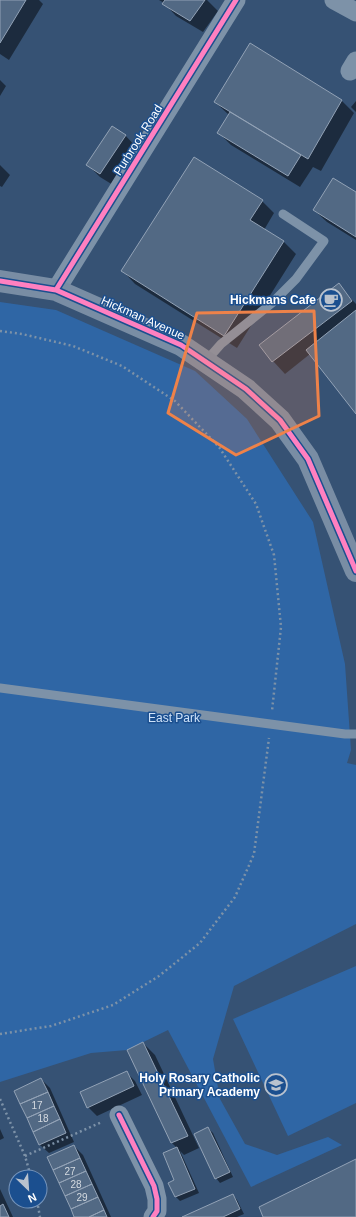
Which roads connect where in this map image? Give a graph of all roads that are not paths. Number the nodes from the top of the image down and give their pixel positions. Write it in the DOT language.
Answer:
graph roads {
  1 [pos="236,0"];
  2 [pos="334,0"];
  3 [pos="356,12"];
  4 [pos="283,214"];
  5 [pos="0,282"];
  6 [pos="56,290"];
  7 [pos="206,361"];
  8 [pos="351,546"];
  9 [pos="356,571"];
  10 [pos="0,688"];
  11 [pos="356,734"];
  12 [pos="118,1115"];
  13 [pos="153,1217"];
  1 -- 6 [label="street, Purbrook Road"];
  2 -- 3 [label="street"];
  4 -- 7 [label="lane"];
  5 -- 6 [label="street, Hickman Avenue"];
  6 -- 7 [label="street, Hickman Avenue"];
  7 -- 8 [label="street, Hickman Avenue"];
  8 -- 9 [label="street, Hickman Avenue"];
  10 -- 11 [label="lane"];
  12 -- 13 [label="street"];
}
